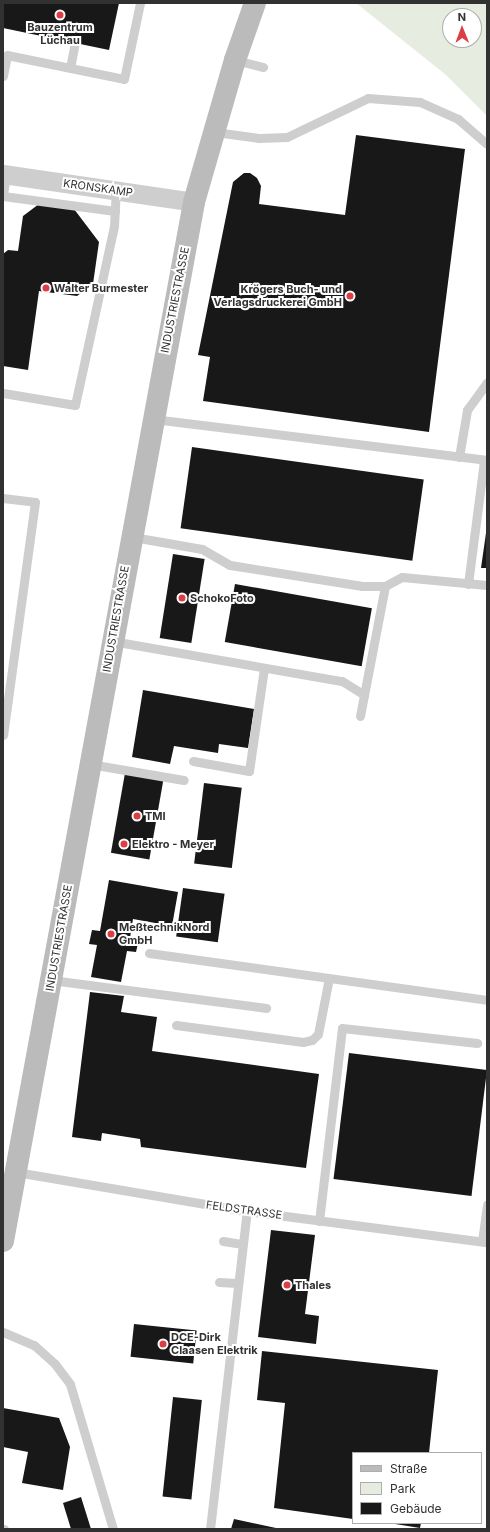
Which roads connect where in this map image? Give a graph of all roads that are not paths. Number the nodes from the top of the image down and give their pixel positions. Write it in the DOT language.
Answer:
graph roads {
  1 [pos="140,3"];
  2 [pos="255,3"];
  3 [pos="75,43"];
  4 [pos="235,60"];
  5 [pos="263,67"];
  6 [pos="70,68"];
  7 [pos="3,76"];
  8 [pos="214,132"];
  9 [pos="487,144"];
  10 [pos="5,174"];
  11 [pos="116,190"];
  12 [pos="3,195"];
  13 [pos="194,202"];
  14 [pos="115,211"];
  15 [pos="487,382"];
  16 [pos="3,393"];
  17 [pos="153,419"];
  18 [pos="459,457"];
  19 [pos="486,460"];
  20 [pos="3,498"];
  21 [pos="132,537"];
  22 [pos="468,584"];
  23 [pos="487,585"];
  24 [pos="385,586"];
  25 [pos="112,641"];
  26 [pos="264,668"];
  27 [pos="364,695"];
  28 [pos="360,716"];
  29 [pos="3,735"];
  30 [pos="193,761"];
  31 [pos="90,764"];
  32 [pos="184,780"];
  33 [pos="149,953"];
  34 [pos="329,978"];
  35 [pos="51,980"];
  36 [pos="487,1000"];
  37 [pos="266,1008"];
  38 [pos="176,1026"];
  39 [pos="477,1043"];
  40 [pos="9,1171"];
  41 [pos="487,1204"];
  42 [pos="247,1211"];
  43 [pos="319,1221"];
  44 [pos="3,1241"];
  45 [pos="223,1241"];
  46 [pos="484,1241"];
  47 [pos="243,1244"];
  48 [pos="219,1282"];
  49 [pos="237,1284"];
  50 [pos="3,1332"];
  51 [pos="113,1529"];
  52 [pos="210,1529"];
  1 -- 6 [label="lane"];
  2 -- 4 [label="street, INDUSTRIESTRASSE"];
  3 -- 6 [label="lane"];
  4 -- 5 [label="lane"];
  4 -- 8 [label="street, INDUSTRIESTRASSE"];
  6 -- 7 [label="lane"];
  8 -- 9 [label="lane"];
  8 -- 13 [label="street, INDUSTRIESTRASSE"];
  10 -- 11 [label="street, KRONSKAMP"];
  10 -- 12 [label="lane"];
  11 -- 13 [label="street, KRONSKAMP"];
  11 -- 14 [label="lane"];
  12 -- 14 [label="lane"];
  13 -- 17 [label="street, INDUSTRIESTRASSE"];
  14 -- 16 [label="lane"];
  15 -- 18 [label="lane"];
  17 -- 18 [label="lane"];
  17 -- 21 [label="street, INDUSTRIESTRASSE"];
  18 -- 19 [label="lane"];
  19 -- 22 [label="lane"];
  20 -- 29 [label="lane"];
  21 -- 24 [label="lane"];
  21 -- 25 [label="street, INDUSTRIESTRASSE"];
  22 -- 23 [label="lane"];
  22 -- 24 [label="lane"];
  24 -- 27 [label="lane"];
  25 -- 26 [label="lane"];
  25 -- 31 [label="street, INDUSTRIESTRASSE"];
  26 -- 27 [label="lane"];
  26 -- 30 [label="lane"];
  27 -- 28 [label="lane"];
  31 -- 32 [label="lane"];
  31 -- 35 [label="street, INDUSTRIESTRASSE"];
  33 -- 34 [label="lane"];
  34 -- 36 [label="lane"];
  34 -- 38 [label="lane"];
  35 -- 37 [label="lane"];
  35 -- 40 [label="street, INDUSTRIESTRASSE"];
  39 -- 43 [label="lane"];
  40 -- 42 [label="lane, FELDSTRASSE"];
  40 -- 44 [label="street, INDUSTRIESTRASSE"];
  41 -- 46 [label="lane"];
  42 -- 43 [label="lane, FELDSTRASSE"];
  42 -- 47 [label="lane"];
  43 -- 46 [label="lane, FELDSTRASSE"];
  45 -- 47 [label="lane"];
  47 -- 49 [label="lane"];
  48 -- 49 [label="lane"];
  49 -- 52 [label="lane"];
  50 -- 51 [label="lane"];
}
